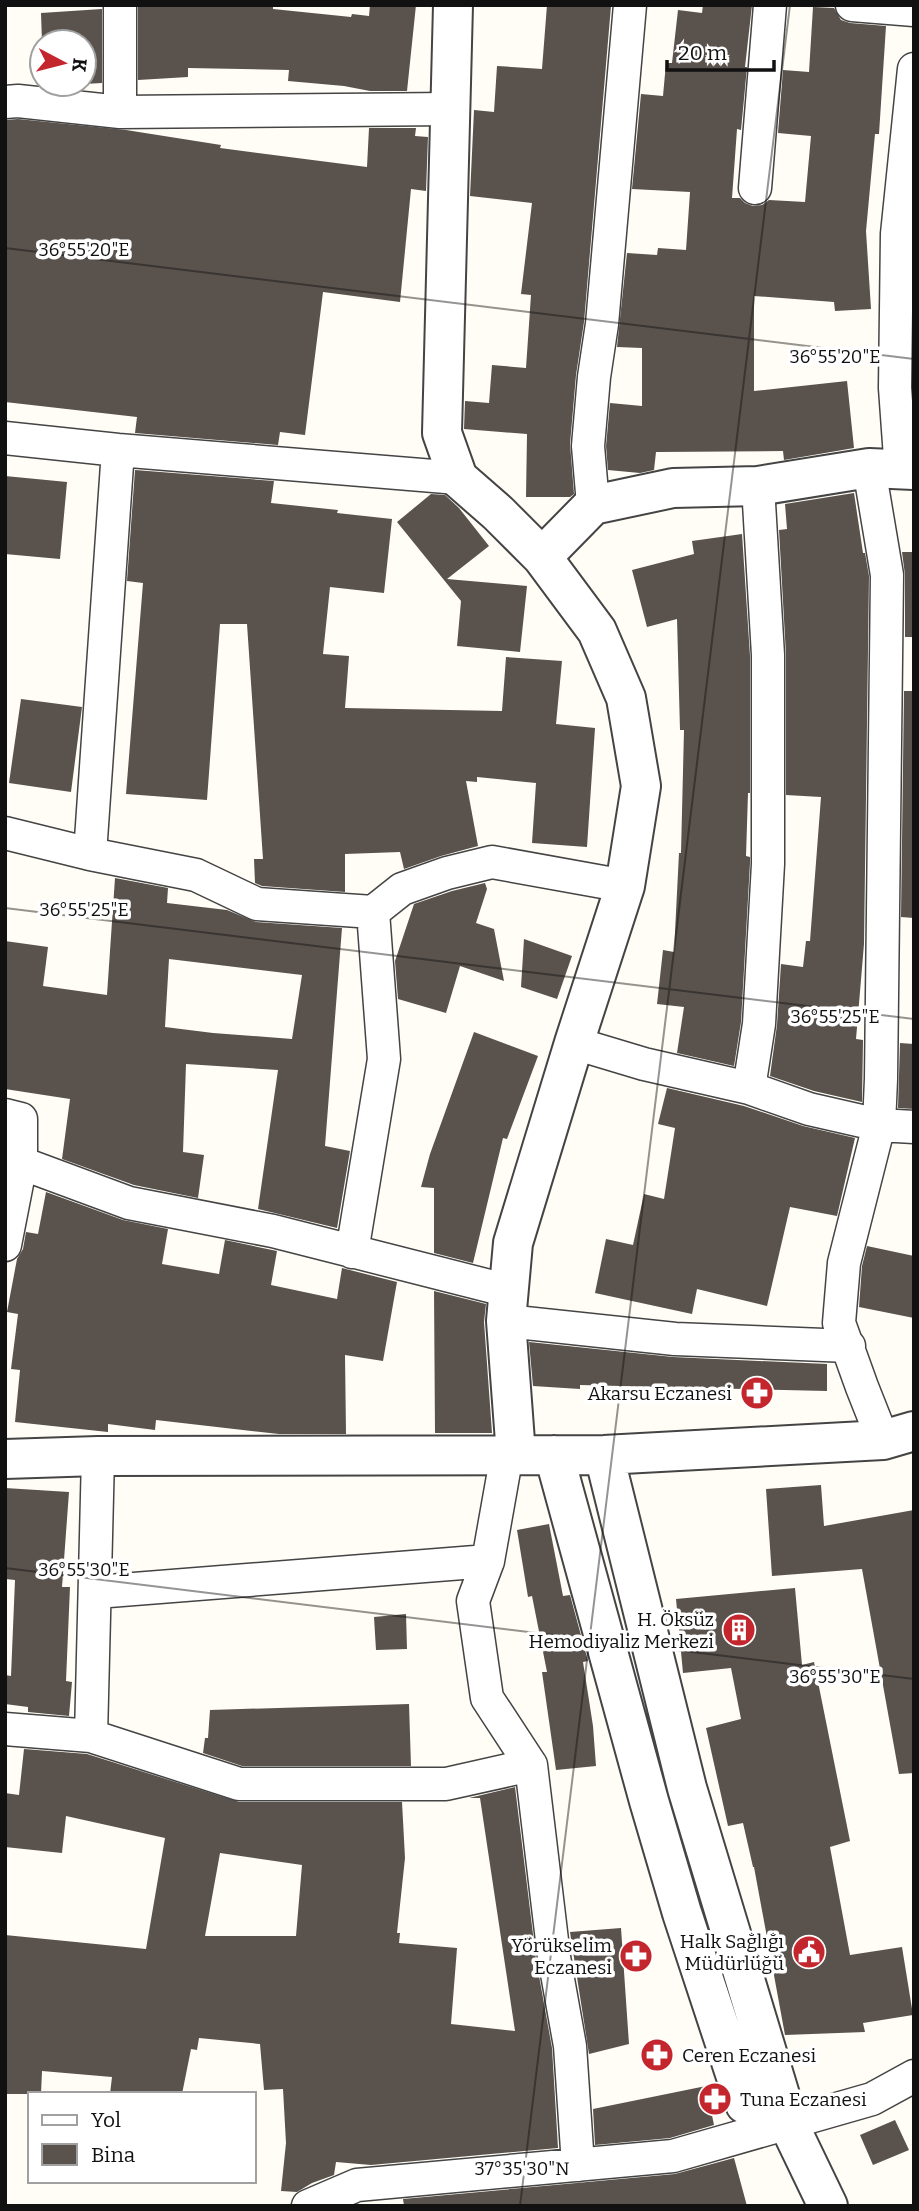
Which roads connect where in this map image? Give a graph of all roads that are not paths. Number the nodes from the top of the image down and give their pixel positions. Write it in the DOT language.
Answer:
graph roads {
  1 [pos="120,5"];
  2 [pos="453,5"];
  3 [pos="630,5"];
  4 [pos="770,5"];
  5 [pos="852,5"];
  6 [pos="914,10"];
  7 [pos="914,69"];
  8 [pos="5,102"];
  9 [pos="450,109"];
  10 [pos="120,112"];
  11 [pos="755,188"];
  12 [pos="5,438"];
  13 [pos="118,450"];
  14 [pos="895,470"];
  15 [pos="458,478"];
  16 [pos="758,486"];
  17 [pos="593,505"];
  18 [pos="542,557"];
  19 [pos="5,833"];
  20 [pos="90,854"];
  21 [pos="625,886"];
  22 [pos="373,912"];
  23 [pos="574,1044"];
  24 [pos="749,1088"];
  25 [pos="5,1115"];
  26 [pos="878,1125"];
  27 [pos="914,1127"];
  28 [pos="21,1163"];
  29 [pos="5,1245"];
  30 [pos="352,1252"];
  31 [pos="508,1306"];
  32 [pos="849,1346"];
  33 [pos="899,1436"];
  34 [pos="512,1455"];
  35 [pos="554,1455"];
  36 [pos="604,1455"];
  37 [pos="98,1456"];
  38 [pos="5,1459"];
  39 [pos="488,1561"];
  40 [pos="96,1592"];
  41 [pos="5,1728"];
  42 [pos="91,1736"];
  43 [pos="531,1765"];
  44 [pos="914,2076"];
  45 [pos="914,2094"];
  46 [pos="872,2099"];
  47 [pos="789,2125"];
  48 [pos="578,2165"];
  49 [pos="308,2206"];
  50 [pos="828,2206"];
  1 -- 10 [label="street"];
  2 -- 9 [label="street"];
  3 -- 17 [label="street"];
  4 -- 11 [label="street"];
  5 -- 6 [label="street"];
  7 -- 14 [label="street"];
  8 -- 10 [label="street"];
  9 -- 10 [label="street"];
  9 -- 15 [label="street"];
  12 -- 13 [label="street"];
  13 -- 15 [label="street"];
  13 -- 20 [label="street"];
  14 -- 16 [label="street"];
  14 -- 26 [label="street"];
  15 -- 18 [label="street"];
  16 -- 17 [label="street"];
  16 -- 24 [label="street"];
  17 -- 18 [label="street"];
  18 -- 21 [label="street"];
  19 -- 20 [label="street"];
  20 -- 22 [label="street"];
  21 -- 22 [label="street"];
  21 -- 23 [label="street"];
  22 -- 30 [label="street"];
  23 -- 24 [label="street"];
  23 -- 31 [label="street"];
  24 -- 26 [label="street"];
  25 -- 28 [label="street"];
  26 -- 27 [label="street"];
  26 -- 32 [label="street"];
  28 -- 29 [label="street"];
  28 -- 30 [label="street"];
  30 -- 31 [label="street"];
  31 -- 32 [label="street"];
  31 -- 34 [label="street"];
  32 -- 33 [label="street"];
  33 -- 36 [label="street"];
  34 -- 35 [label="street"];
  34 -- 37 [label="street"];
  34 -- 39 [label="street"];
  35 -- 36 [label="street"];
  35 -- 47 [label="street"];
  36 -- 47 [label="street"];
  37 -- 38 [label="street"];
  37 -- 40 [label="street"];
  39 -- 40 [label="street"];
  39 -- 43 [label="street"];
  40 -- 42 [label="street"];
  41 -- 42 [label="street"];
  42 -- 43 [label="street"];
  43 -- 48 [label="street"];
  44 -- 46 [label="street"];
  45 -- 46 [label="street"];
  46 -- 47 [label="street"];
  47 -- 48 [label="street"];
  47 -- 50 [label="street"];
  48 -- 49 [label="street"];
}
